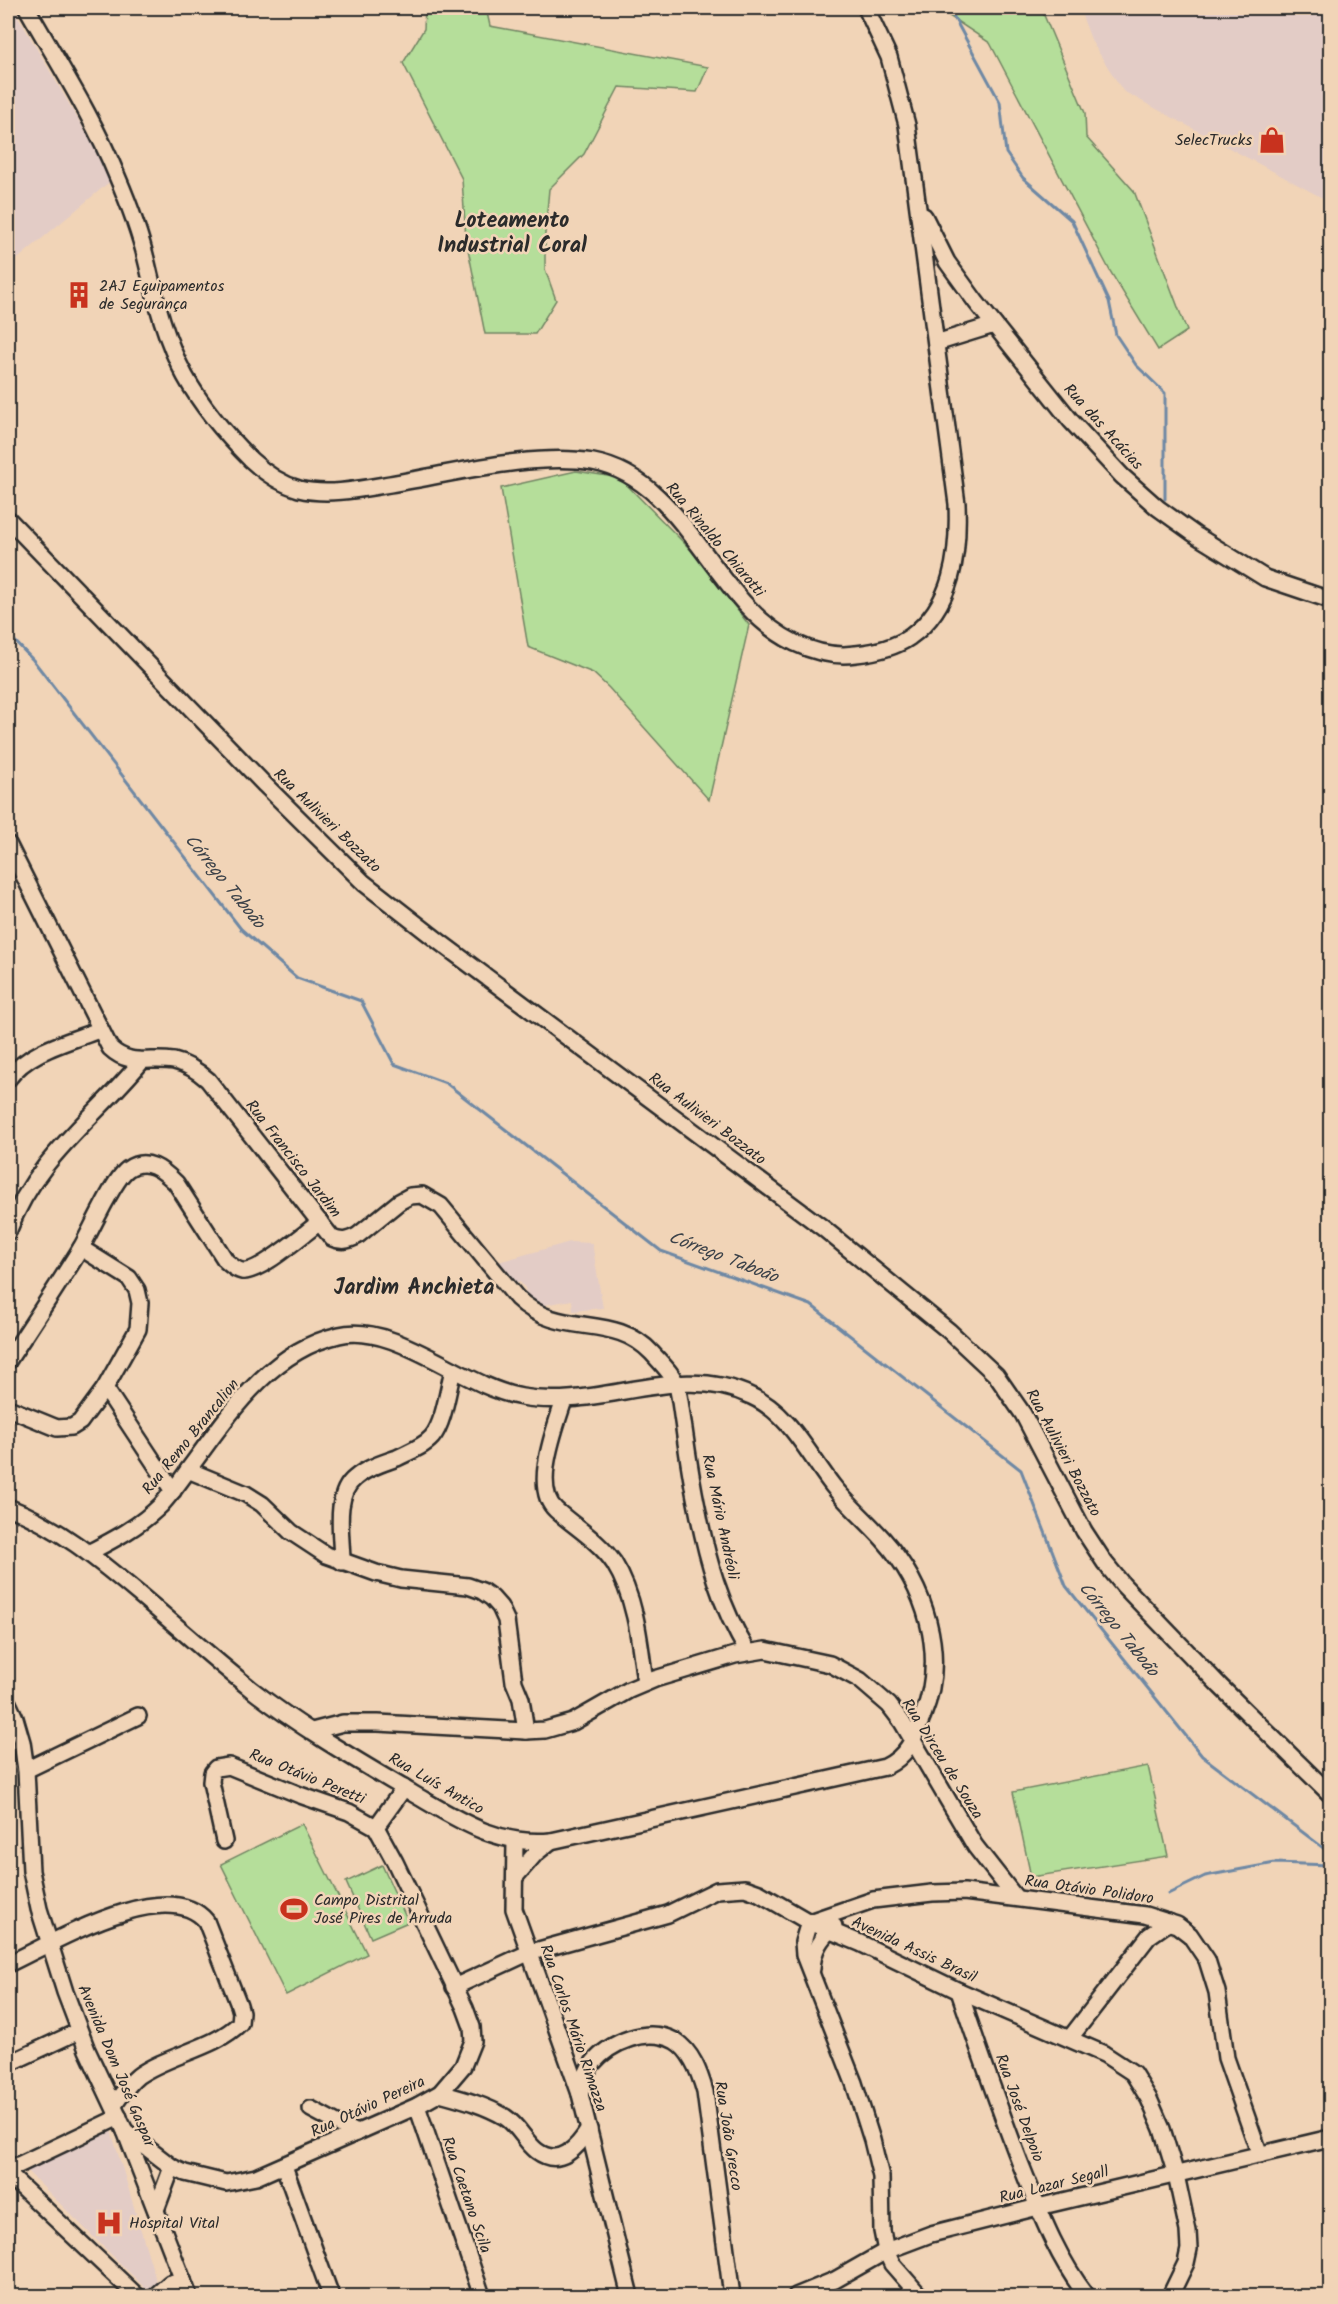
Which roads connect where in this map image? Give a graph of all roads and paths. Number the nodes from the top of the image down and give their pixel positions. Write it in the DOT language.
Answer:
graph roads {
  1 [pos="27,8"];
  2 [pos="866,8"];
  3 [pos="918,202"];
  4 [pos="994,325"];
  5 [pos="936,343"];
  6 [pos="8,519"];
  7 [pos="1330,600"];
  8 [pos="8,844"];
  9 [pos="99,1030"];
  10 [pos="8,1055"];
  11 [pos="141,1062"];
  12 [pos="11,1075"];
  13 [pos="320,1222"];
  14 [pos="8,1232"];
  15 [pos="81,1248"];
  16 [pos="8,1361"];
  17 [pos="453,1370"];
  18 [pos="676,1384"];
  19 [pos="105,1388"];
  20 [pos="564,1400"];
  21 [pos="8,1408"];
  22 [pos="188,1470"];
  23 [pos="173,1491"];
  24 [pos="8,1507"];
  25 [pos="90,1552"];
  26 [pos="342,1562"];
  27 [pos="748,1652"];
  28 [pos="645,1683"];
  29 [pos="521,1700"];
  30 [pos="8,1703"];
  31 [pos="138,1716"];
  32 [pos="370,1724"];
  33 [pos="545,1730"];
  34 [pos="312,1731"];
  35 [pos="526,1731"];
  36 [pos="912,1742"];
  37 [pos="332,1743"];
  38 [pos="26,1770"];
  39 [pos="404,1788"];
  40 [pos="1330,1794"];
  41 [pos="376,1827"];
  42 [pos="224,1841"];
  43 [pos="515,1841"];
  44 [pos="551,1841"];
  45 [pos="514,1877"];
  46 [pos="1015,1897"];
  47 [pos="854,1907"];
  48 [pos="1137,1914"];
  49 [pos="809,1922"];
  50 [pos="1169,1922"];
  51 [pos="829,1930"];
  52 [pos="1149,1936"];
  53 [pos="50,1944"];
  54 [pos="528,1953"];
  55 [pos="8,1964"];
  56 [pos="811,1975"];
  57 [pos="454,1987"];
  58 [pos="959,1991"];
  59 [pos="79,2031"];
  60 [pos="1070,2038"];
  61 [pos="8,2064"];
  62 [pos="440,2093"];
  63 [pos="580,2094"];
  64 [pos="417,2106"];
  65 [pos="311,2109"];
  66 [pos="119,2117"];
  67 [pos="589,2129"];
  68 [pos="356,2133"];
  69 [pos="1324,2140"];
  70 [pos="1330,2152"];
  71 [pos="1260,2155"];
  72 [pos="284,2166"];
  73 [pos="172,2167"];
  74 [pos="8,2170"];
  75 [pos="8,2174"];
  76 [pos="1176,2175"];
  77 [pos="1038,2207"];
  78 [pos="156,2210"];
  79 [pos="886,2252"];
  80 [pos="183,2280"];
  81 [pos="136,2296"];
  82 [pos="155,2296"];
  83 [pos="189,2296"];
  84 [pos="331,2296"];
  85 [pos="482,2296"];
  86 [pos="630,2296"];
  87 [pos="732,2296"];
  88 [pos="796,2296"];
  89 [pos="920,2296"];
  90 [pos="1087,2296"];
  91 [pos="1170,2296"];
  1 -- 5 [label="street, Rua Rinaldo Chiarotti"];
  2 -- 3 [label="street, Rua Rinaldo Chiarotti"];
  3 -- 4 [label="street, Rua das Acácias"];
  3 -- 5 [label="street, Rua Rinaldo Chiarotti"];
  4 -- 5 [label="street"];
  4 -- 7 [label="street, Rua das Acácias"];
  6 -- 40 [label="street, Rua Aulivieri Bozzato"];
  8 -- 9 [label="street, Rua Francisco Jardim"];
  9 -- 11 [label="street, Rua Francisco Jardim"];
  9 -- 12 [label="street"];
  10 -- 12 [label="street"];
  11 -- 13 [label="street, Rua Francisco Jardim"];
  11 -- 14 [label="street"];
  13 -- 15 [label="street"];
  13 -- 18 [label="street, Rua Francisco Jardim"];
  15 -- 16 [label="street"];
  15 -- 19 [label="street"];
  17 -- 20 [label="street, Rua Remo Brancalion"];
  17 -- 22 [label="street, Rua Remo Brancalion"];
  17 -- 26 [label="street"];
  18 -- 20 [label="street, Rua Remo Brancalion"];
  18 -- 27 [label="street, Rua Mário Andréoli"];
  18 -- 36 [label="street, Rua Remo Brancalion"];
  19 -- 21 [label="street"];
  19 -- 23 [label="street"];
  20 -- 28 [label="street"];
  22 -- 23 [label="street, Rua Remo Brancalion"];
  22 -- 26 [label="street"];
  23 -- 25 [label="street, Rua Remo Brancalion"];
  24 -- 25 [label="street, Rua Luís Antico"];
  25 -- 34 [label="street, Rua Luís Antico"];
  26 -- 29 [label="street"];
  27 -- 28 [label="street, Rua Dirceu de Souza"];
  27 -- 36 [label="street, Rua Dirceu de Souza"];
  28 -- 33 [label="street, Rua Dirceu de Souza"];
  29 -- 33 [label="street"];
  29 -- 35 [label="street"];
  30 -- 38 [label="street, Avenida Dom José Gaspar"];
  31 -- 38 [label="street"];
  32 -- 34 [label="street, Rua Dirceu de Souza"];
  32 -- 35 [label="street, Rua Dirceu de Souza"];
  32 -- 37 [label="street, Rua Dirceu de Souza"];
  33 -- 35 [label="street, Rua Dirceu de Souza"];
  34 -- 37 [label="street, Rua Luís Antico"];
  36 -- 44 [label="street, Rua Luís Antico"];
  36 -- 46 [label="street, Rua Dirceu de Souza"];
  37 -- 39 [label="street, Rua Luís Antico"];
  38 -- 53 [label="street, Avenida Dom José Gaspar"];
  39 -- 41 [label="street"];
  39 -- 43 [label="street, Rua Luís Antico"];
  41 -- 42 [label="street, Rua Otávio Peretti"];
  41 -- 57 [label="street, Rua Otávio Peretti"];
  43 -- 44 [label="street, Rua Luís Antico"];
  43 -- 45 [label="street, Rua Carlos Mário Rimazza"];
  44 -- 45 [label="street"];
  45 -- 54 [label="street, Rua Carlos Mário Rimazza"];
  46 -- 47 [label="street, Rua Otávio Polidoro"];
  46 -- 48 [label="street, Rua Otávio Polidoro"];
  47 -- 49 [label="street, Rua Otávio Polidoro"];
  47 -- 51 [label="street, Rua Otávio Polidoro"];
  48 -- 50 [label="street, Rua Otávio Polidoro"];
  48 -- 52 [label="street"];
  49 -- 51 [label="street, Avenida Assis Brasil"];
  49 -- 54 [label="street, Avenida Assis Brasil"];
  49 -- 56 [label="street"];
  50 -- 52 [label="street"];
  50 -- 71 [label="street, Rua Otávio Polidoro"];
  51 -- 56 [label="street, Rua Otávio Polidoro"];
  51 -- 58 [label="street, Avenida Assis Brasil"];
  52 -- 60 [label="street"];
  53 -- 55 [label="street"];
  53 -- 59 [label="street, Avenida Dom José Gaspar"];
  53 -- 66 [label="street"];
  54 -- 57 [label="street, Avenida Assis Brasil"];
  54 -- 63 [label="street, Rua Carlos Mário Rimazza"];
  56 -- 79 [label="street"];
  57 -- 62 [label="street, Rua Otávio Peretti"];
  58 -- 60 [label="street, Avenida Assis Brasil"];
  58 -- 77 [label="street, Rua José Delpoio"];
  59 -- 61 [label="street"];
  59 -- 66 [label="street, Avenida Dom José Gaspar"];
  60 -- 76 [label="street, Avenida Assis Brasil"];
  62 -- 64 [label="street, Rua Otávio Pereira"];
  62 -- 67 [label="street, Rua Otávio Pereira"];
  63 -- 67 [label="street, Rua Carlos Mário Rimazza"];
  63 -- 87 [label="street, Rua João Grecco"];
  64 -- 68 [label="street, Rua Otávio Pereira"];
  64 -- 85 [label="street, Rua Caetano Scila"];
  65 -- 68 [label="street"];
  66 -- 73 [label="street, Rua Otávio Pereira"];
  66 -- 74 [label="street"];
  66 -- 78 [label="street, Avenida Dom José Gaspar"];
  67 -- 86 [label="street, Rua Carlos Mário Rimazza"];
  68 -- 72 [label="street, Rua Otávio Pereira"];
  69 -- 70 [label="street"];
  69 -- 71 [label="street, Rua Lazar Segall"];
  71 -- 76 [label="street, Rua Lazar Segall"];
  72 -- 73 [label="street, Rua Otávio Pereira"];
  72 -- 84 [label="street"];
  73 -- 78 [label="street"];
  75 -- 81 [label="street"];
  76 -- 77 [label="street, Rua Lazar Segall"];
  76 -- 91 [label="street, Avenida Assis Brasil"];
  77 -- 79 [label="street, Rua Lazar Segall"];
  77 -- 90 [label="street, Rua José Delpoio"];
  78 -- 80 [label="street, Avenida Dom José Gaspar"];
  79 -- 88 [label="street, Rua Lazar Segall"];
  79 -- 89 [label="street"];
  80 -- 82 [label="street"];
  80 -- 83 [label="street, Avenida Dom José Gaspar"];
}
